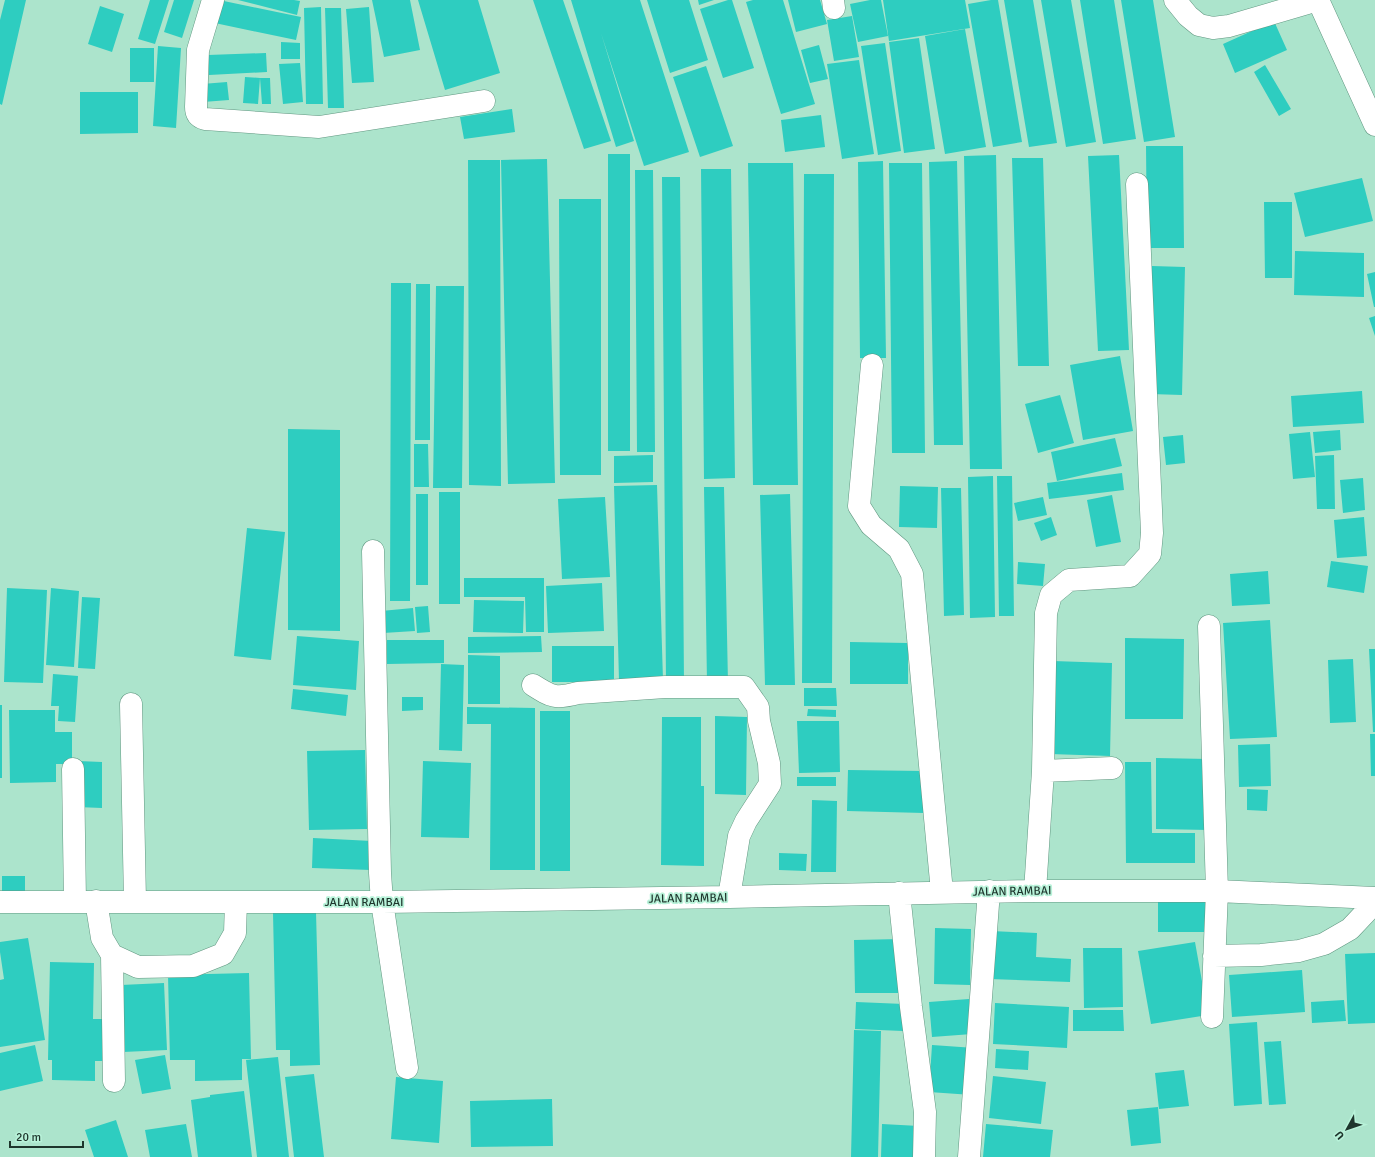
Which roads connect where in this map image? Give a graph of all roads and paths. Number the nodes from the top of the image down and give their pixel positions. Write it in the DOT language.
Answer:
graph roads {
  1 [pos="213,0"];
  2 [pos="1175,0"];
  3 [pos="1318,0"];
  4 [pos="484,101"];
  5 [pos="1375,125"];
  6 [pos="1137,184"];
  7 [pos="872,365"];
  8 [pos="374,551"];
  9 [pos="1209,626"];
  10 [pos="533,685"];
  11 [pos="131,704"];
  12 [pos="1112,768"];
  13 [pos="73,769"];
  14 [pos="1043,771"];
  15 [pos="989,891"];
  16 [pos="1035,891"];
  17 [pos="1217,891"];
  18 [pos="942,892"];
  19 [pos="898,893"];
  20 [pos="729,897"];
  21 [pos="1375,898"];
  22 [pos="0,902"];
  23 [pos="85,902"];
  24 [pos="135,902"];
  25 [pos="236,902"];
  26 [pos="382,902"];
  27 [pos="112,955"];
  28 [pos="1214,956"];
  29 [pos="1212,1017"];
  30 [pos="407,1068"];
  31 [pos="114,1080"];
  32 [pos="924,1157"];
  33 [pos="969,1157"];
  1 -- 4 [label="street"];
  2 -- 3 [label="street"];
  3 -- 5 [label="street"];
  6 -- 14 [label="street"];
  7 -- 18 [label="street"];
  8 -- 26 [label="street"];
  9 -- 17 [label="street"];
  10 -- 20 [label="street"];
  11 -- 24 [label="street"];
  12 -- 14 [label="street"];
  13 -- 23 [label="street"];
  14 -- 16 [label="street"];
  15 -- 16 [label="street, JALAN RAMBAI"];
  15 -- 18 [label="street, JALAN RAMBAI"];
  15 -- 33 [label="street"];
  16 -- 17 [label="street, JALAN RAMBAI"];
  17 -- 21 [label="street, JALAN RAMBAI"];
  17 -- 28 [label="street"];
  18 -- 19 [label="street, JALAN RAMBAI"];
  19 -- 20 [label="street, JALAN RAMBAI"];
  19 -- 32 [label="street"];
  20 -- 26 [label="street, JALAN RAMBAI"];
  21 -- 28 [label="street"];
  22 -- 23 [label="street, JALAN RAMBAI"];
  23 -- 24 [label="street, JALAN RAMBAI"];
  23 -- 27 [label="street"];
  24 -- 25 [label="street, JALAN RAMBAI"];
  25 -- 26 [label="street, JALAN RAMBAI"];
  25 -- 27 [label="street"];
  26 -- 30 [label="street"];
  27 -- 31 [label="street"];
  28 -- 29 [label="street"];
}
